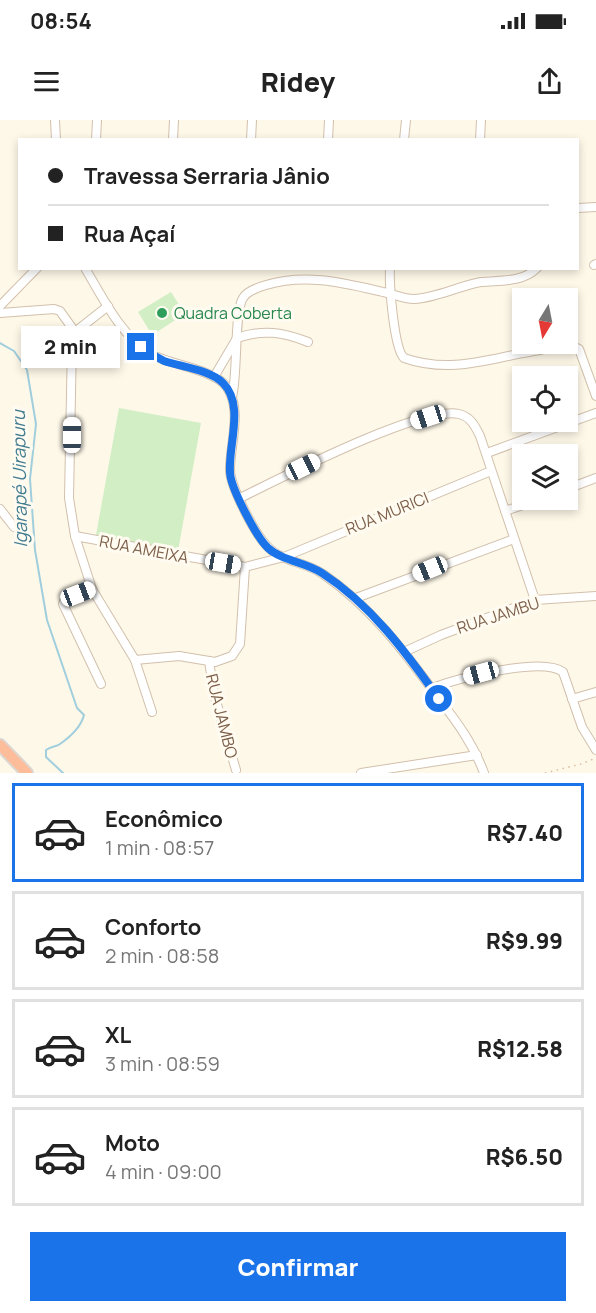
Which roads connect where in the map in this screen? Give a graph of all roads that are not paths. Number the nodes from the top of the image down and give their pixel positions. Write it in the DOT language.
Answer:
graph roads {
  1 [pos="56,120"];
  2 [pos="97,120"];
  3 [pos="174,120"];
  4 [pos="252,120"];
  5 [pos="329,120"];
  6 [pos="406,120"];
  7 [pos="481,120"];
  8 [pos="56,138"];
  9 [pos="96,138"];
  10 [pos="172,138"];
  11 [pos="251,138"];
  12 [pos="328,138"];
  13 [pos="404,138"];
  14 [pos="480,138"];
  15 [pos="596,207"];
  16 [pos="579,208"];
  17 [pos="36,270"];
  18 [pos="86,270"];
  19 [pos="390,270"];
  20 [pos="533,270"];
  21 [pos="390,293"];
  22 [pos="0,306"];
  23 [pos="108,306"];
  24 [pos="0,313"];
  25 [pos="75,332"];
  26 [pos="237,338"];
  27 [pos="308,342"];
  28 [pos="214,377"];
  29 [pos="596,396"];
  30 [pos="232,398"];
  31 [pos="596,413"];
  32 [pos="487,453"];
  33 [pos="491,471"];
  34 [pos="596,478"];
  35 [pos="578,485"];
  36 [pos="240,498"];
  37 [pos="0,509"];
  38 [pos="512,509"];
  39 [pos="505,511"];
  40 [pos="14,527"];
  41 [pos="75,536"];
  42 [pos="514,539"];
  43 [pos="284,557"];
  44 [pos="244,567"];
  45 [pos="92,589"];
  46 [pos="596,596"];
  47 [pos="356,598"];
  48 [pos="535,600"];
  49 [pos="404,652"];
  50 [pos="135,660"];
  51 [pos="209,661"];
  52 [pos="101,684"];
  53 [pos="432,688"];
  54 [pos="596,692"];
  55 [pos="572,699"];
  56 [pos="152,712"];
  57 [pos="0,745"];
  58 [pos="596,750"];
  59 [pos="477,756"];
  60 [pos="236,770"];
  61 [pos="27,773"];
  62 [pos="361,773"];
  63 [pos="484,773"];
  1 -- 8 [label="street"];
  2 -- 9 [label="street"];
  3 -- 10 [label="street"];
  4 -- 11 [label="street"];
  5 -- 12 [label="street"];
  6 -- 13 [label="street"];
  7 -- 14 [label="street"];
  15 -- 16 [label="street"];
  17 -- 22 [label="street"];
  18 -- 23 [label="street"];
  19 -- 21 [label="street"];
  20 -- 21 [label="street"];
  21 -- 26 [label="street"];
  21 -- 29 [label="street"];
  23 -- 25 [label="street"];
  23 -- 28 [label="street"];
  24 -- 25 [label="street"];
  25 -- 41 [label="street"];
  26 -- 27 [label="street"];
  26 -- 28 [label="street"];
  26 -- 30 [label="street"];
  28 -- 30 [label="street"];
  30 -- 36 [label="street"];
  31 -- 32 [label="street"];
  32 -- 33 [label="street"];
  32 -- 36 [label="street"];
  33 -- 39 [label="street"];
  33 -- 43 [label="street, RUA MURICI"];
  34 -- 35 [label="street"];
  36 -- 43 [label="street"];
  37 -- 40 [label="street"];
  38 -- 39 [label="street"];
  39 -- 42 [label="street"];
  41 -- 44 [label="street, RUA AMEIXA"];
  41 -- 45 [label="street"];
  42 -- 47 [label="street"];
  42 -- 48 [label="street"];
  43 -- 44 [label="street, RUA AMEIXA"];
  43 -- 47 [label="street"];
  44 -- 51 [label="street"];
  45 -- 50 [label="street"];
  45 -- 52 [label="street"];
  46 -- 48 [label="street, RUA JAMBU"];
  47 -- 49 [label="street"];
  48 -- 49 [label="street, RUA JAMBU"];
  49 -- 53 [label="street"];
  50 -- 51 [label="street"];
  50 -- 56 [label="street"];
  51 -- 60 [label="street, RUA JAMBO"];
  53 -- 55 [label="street"];
  53 -- 59 [label="street"];
  54 -- 55 [label="street"];
  55 -- 58 [label="street"];
  57 -- 61 [label="highway"];
  59 -- 62 [label="street"];
  59 -- 63 [label="street"];
}
